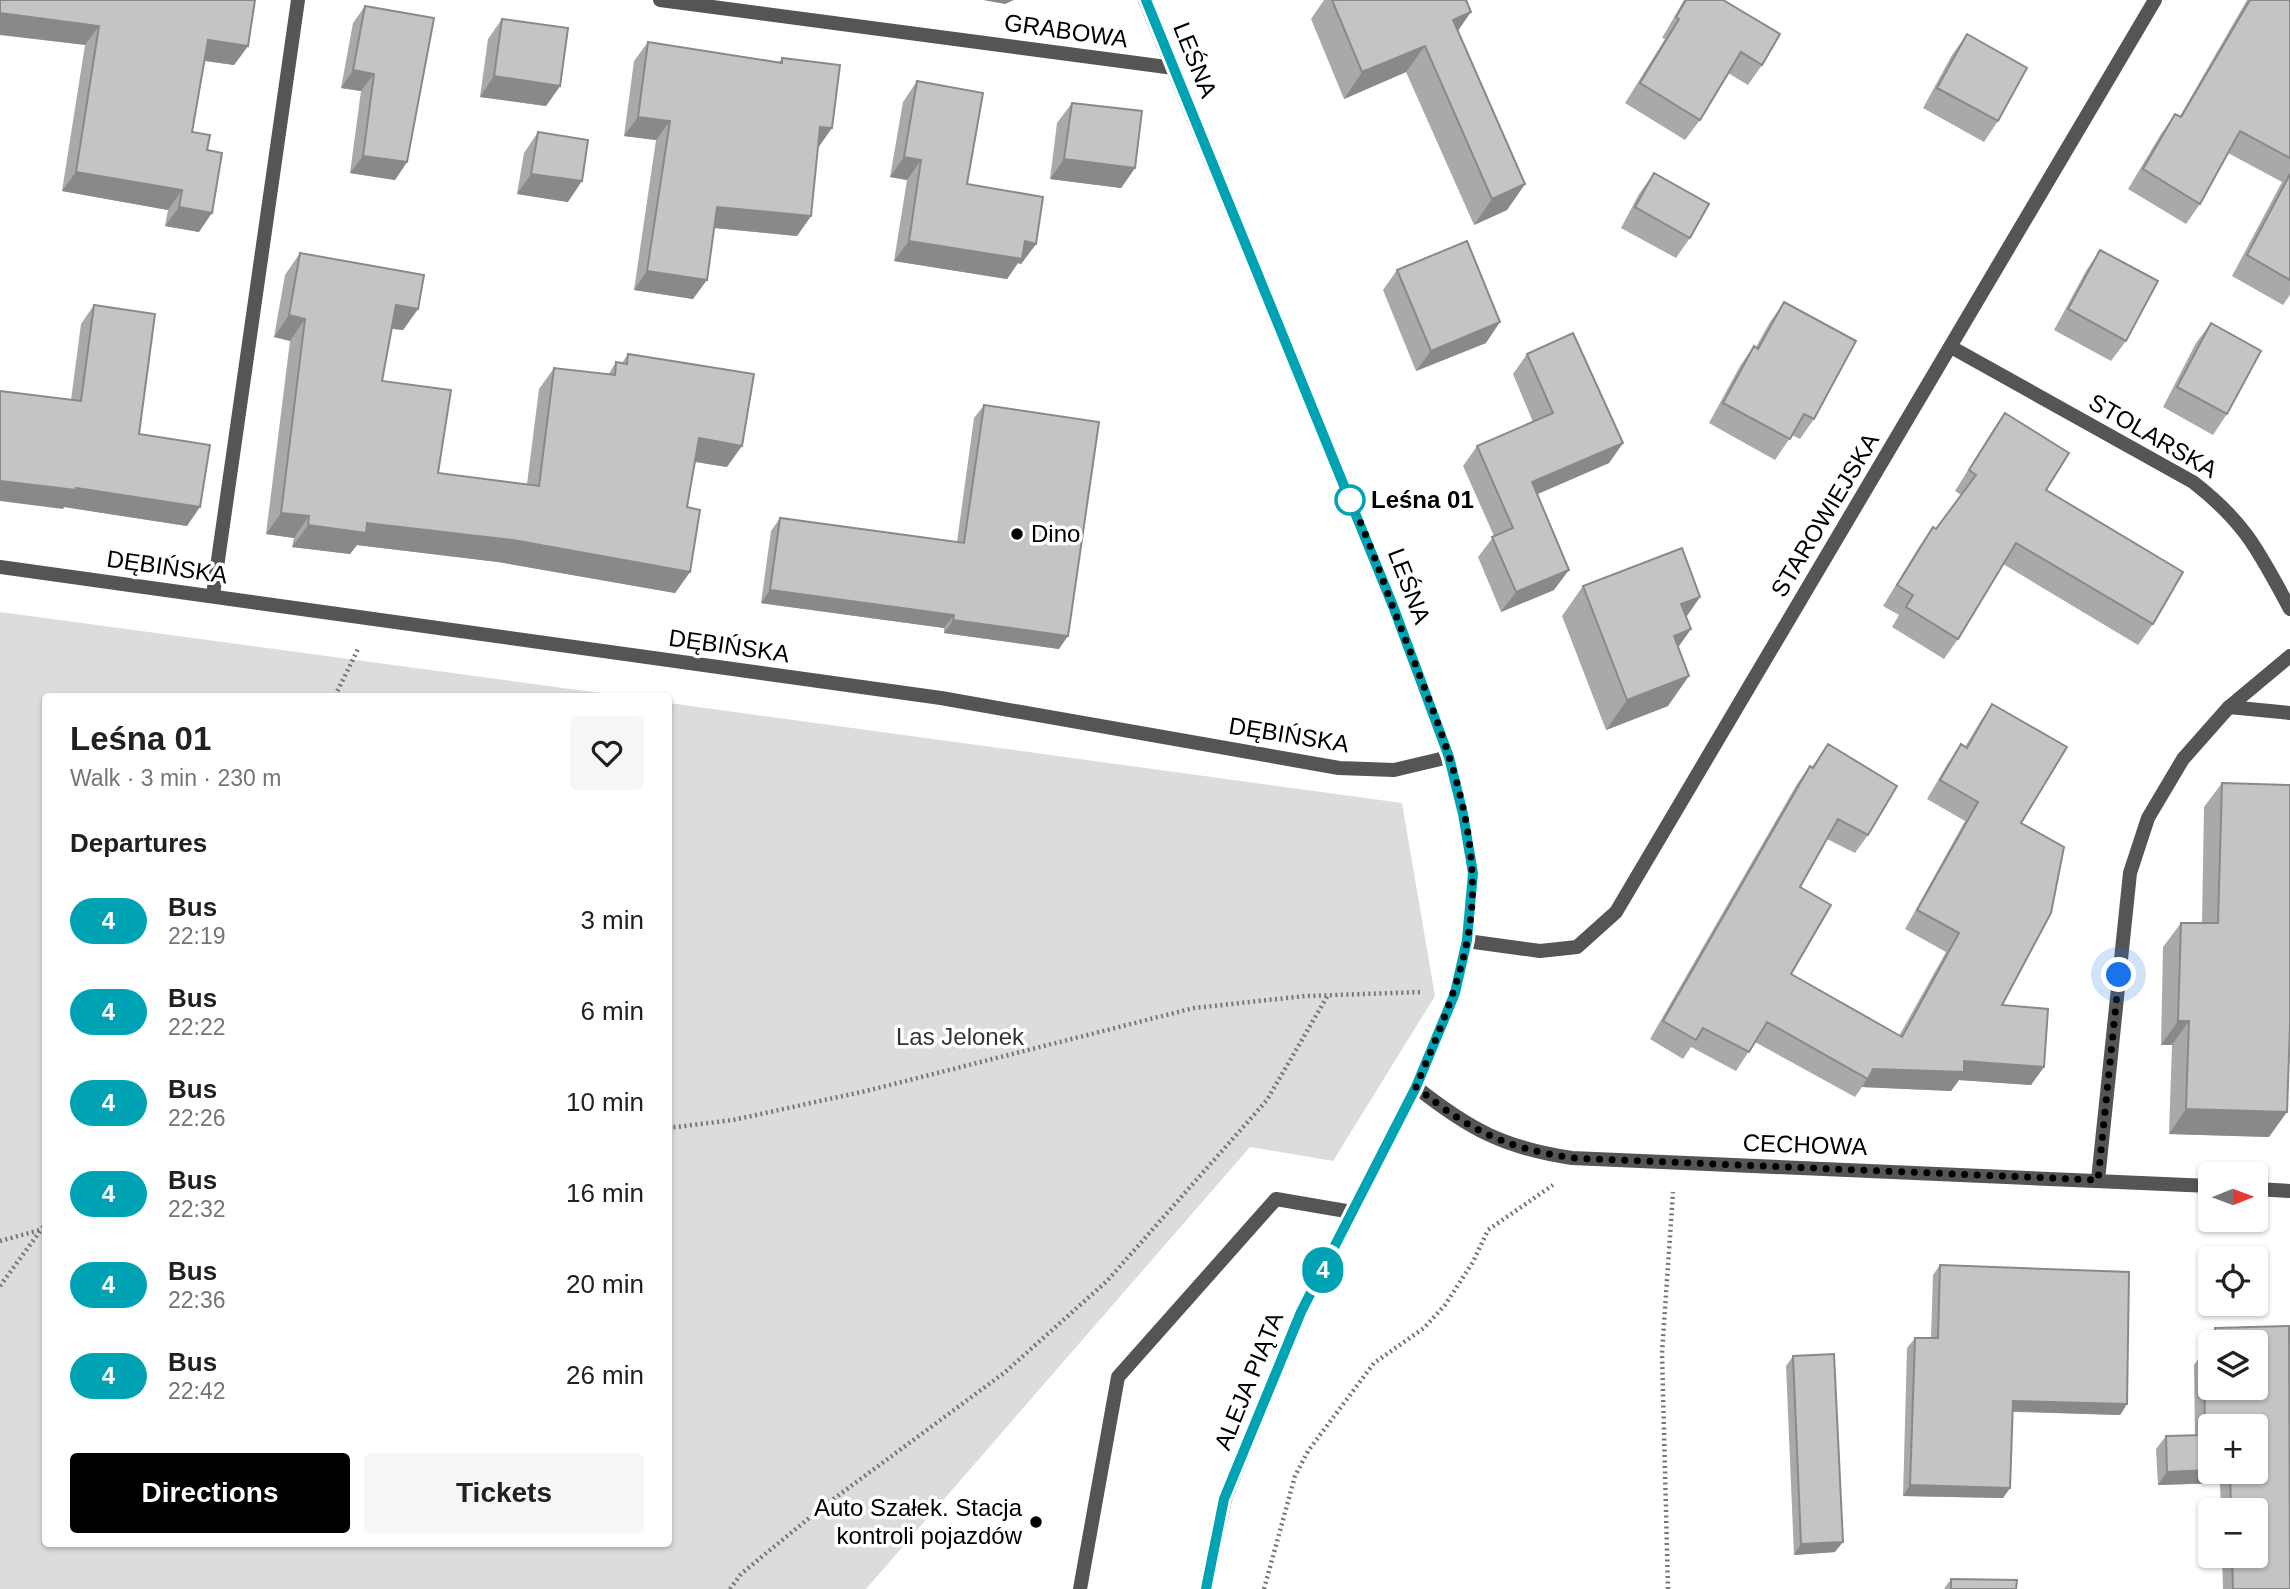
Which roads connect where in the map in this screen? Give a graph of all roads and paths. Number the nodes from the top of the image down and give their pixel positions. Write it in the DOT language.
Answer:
graph roads {
  1 [pos="298,0"];
  2 [pos="660,0"];
  3 [pos="1146,0"];
  4 [pos="2155,0"];
  5 [pos="1174,68"];
  6 [pos="1951,347"];
  7 [pos="0,567"];
  8 [pos="213,595"];
  9 [pos="2290,610"];
  10 [pos="374,618"];
  11 [pos="2290,656"];
  12 [pos="336,693"];
  13 [pos="2229,707"];
  14 [pos="2290,713"];
  15 [pos="1449,757"];
  16 [pos="1467,940"];
  17 [pos="1455,993"];
  18 [pos="1328,995"];
  19 [pos="1416,1087"];
  20 [pos="672,1128"];
  21 [pos="2098,1180"];
  22 [pos="2198,1185"];
  23 [pos="1553,1186"];
  24 [pos="2268,1190"];
  25 [pos="2290,1191"];
  26 [pos="1673,1196"];
  27 [pos="1352,1212"];
  28 [pos="42,1228"];
  29 [pos="42,1230"];
  30 [pos="0,1241"];
  31 [pos="0,1286"];
  32 [pos="730,1589"];
  33 [pos="1080,1589"];
  34 [pos="1206,1589"];
  35 [pos="1264,1589"];
  36 [pos="1668,1589"];
  1 -- 8 [label="street"];
  2 -- 5 [label="street, GRABOWA"];
  3 -- 5 [label="street, LEŚNA"];
  4 -- 6 [label="street, STAROWIEJSKA"];
  5 -- 15 [label="street, LEŚNA"];
  6 -- 9 [label="street, STOLARSKA"];
  6 -- 16 [label="street, STAROWIEJSKA"];
  7 -- 8 [label="street, DĘBIŃSKA"];
  8 -- 10 [label="street, DĘBIŃSKA"];
  10 -- 12 [label="path"];
  10 -- 15 [label="street, DĘBIŃSKA"];
  11 -- 13 [label="street"];
  13 -- 14 [label="street"];
  13 -- 21 [label="street"];
  15 -- 16 [label="street, LEŚNA"];
  16 -- 17 [label="street, LEŚNA"];
  17 -- 18 [label="path"];
  17 -- 19 [label="street, LEŚNA"];
  18 -- 20 [label="path"];
  18 -- 32 [label="path"];
  19 -- 21 [label="street, CECHOWA"];
  19 -- 27 [label="street, ALEJA PIĄTA"];
  21 -- 22 [label="street, CECHOWA"];
  23 -- 35 [label="path"];
  24 -- 25 [label="street"];
  26 -- 36 [label="path"];
  27 -- 33 [label="street"];
  27 -- 34 [label="street, ALEJA PIĄTA"];
  28 -- 30 [label="path"];
  29 -- 31 [label="path"];
}
